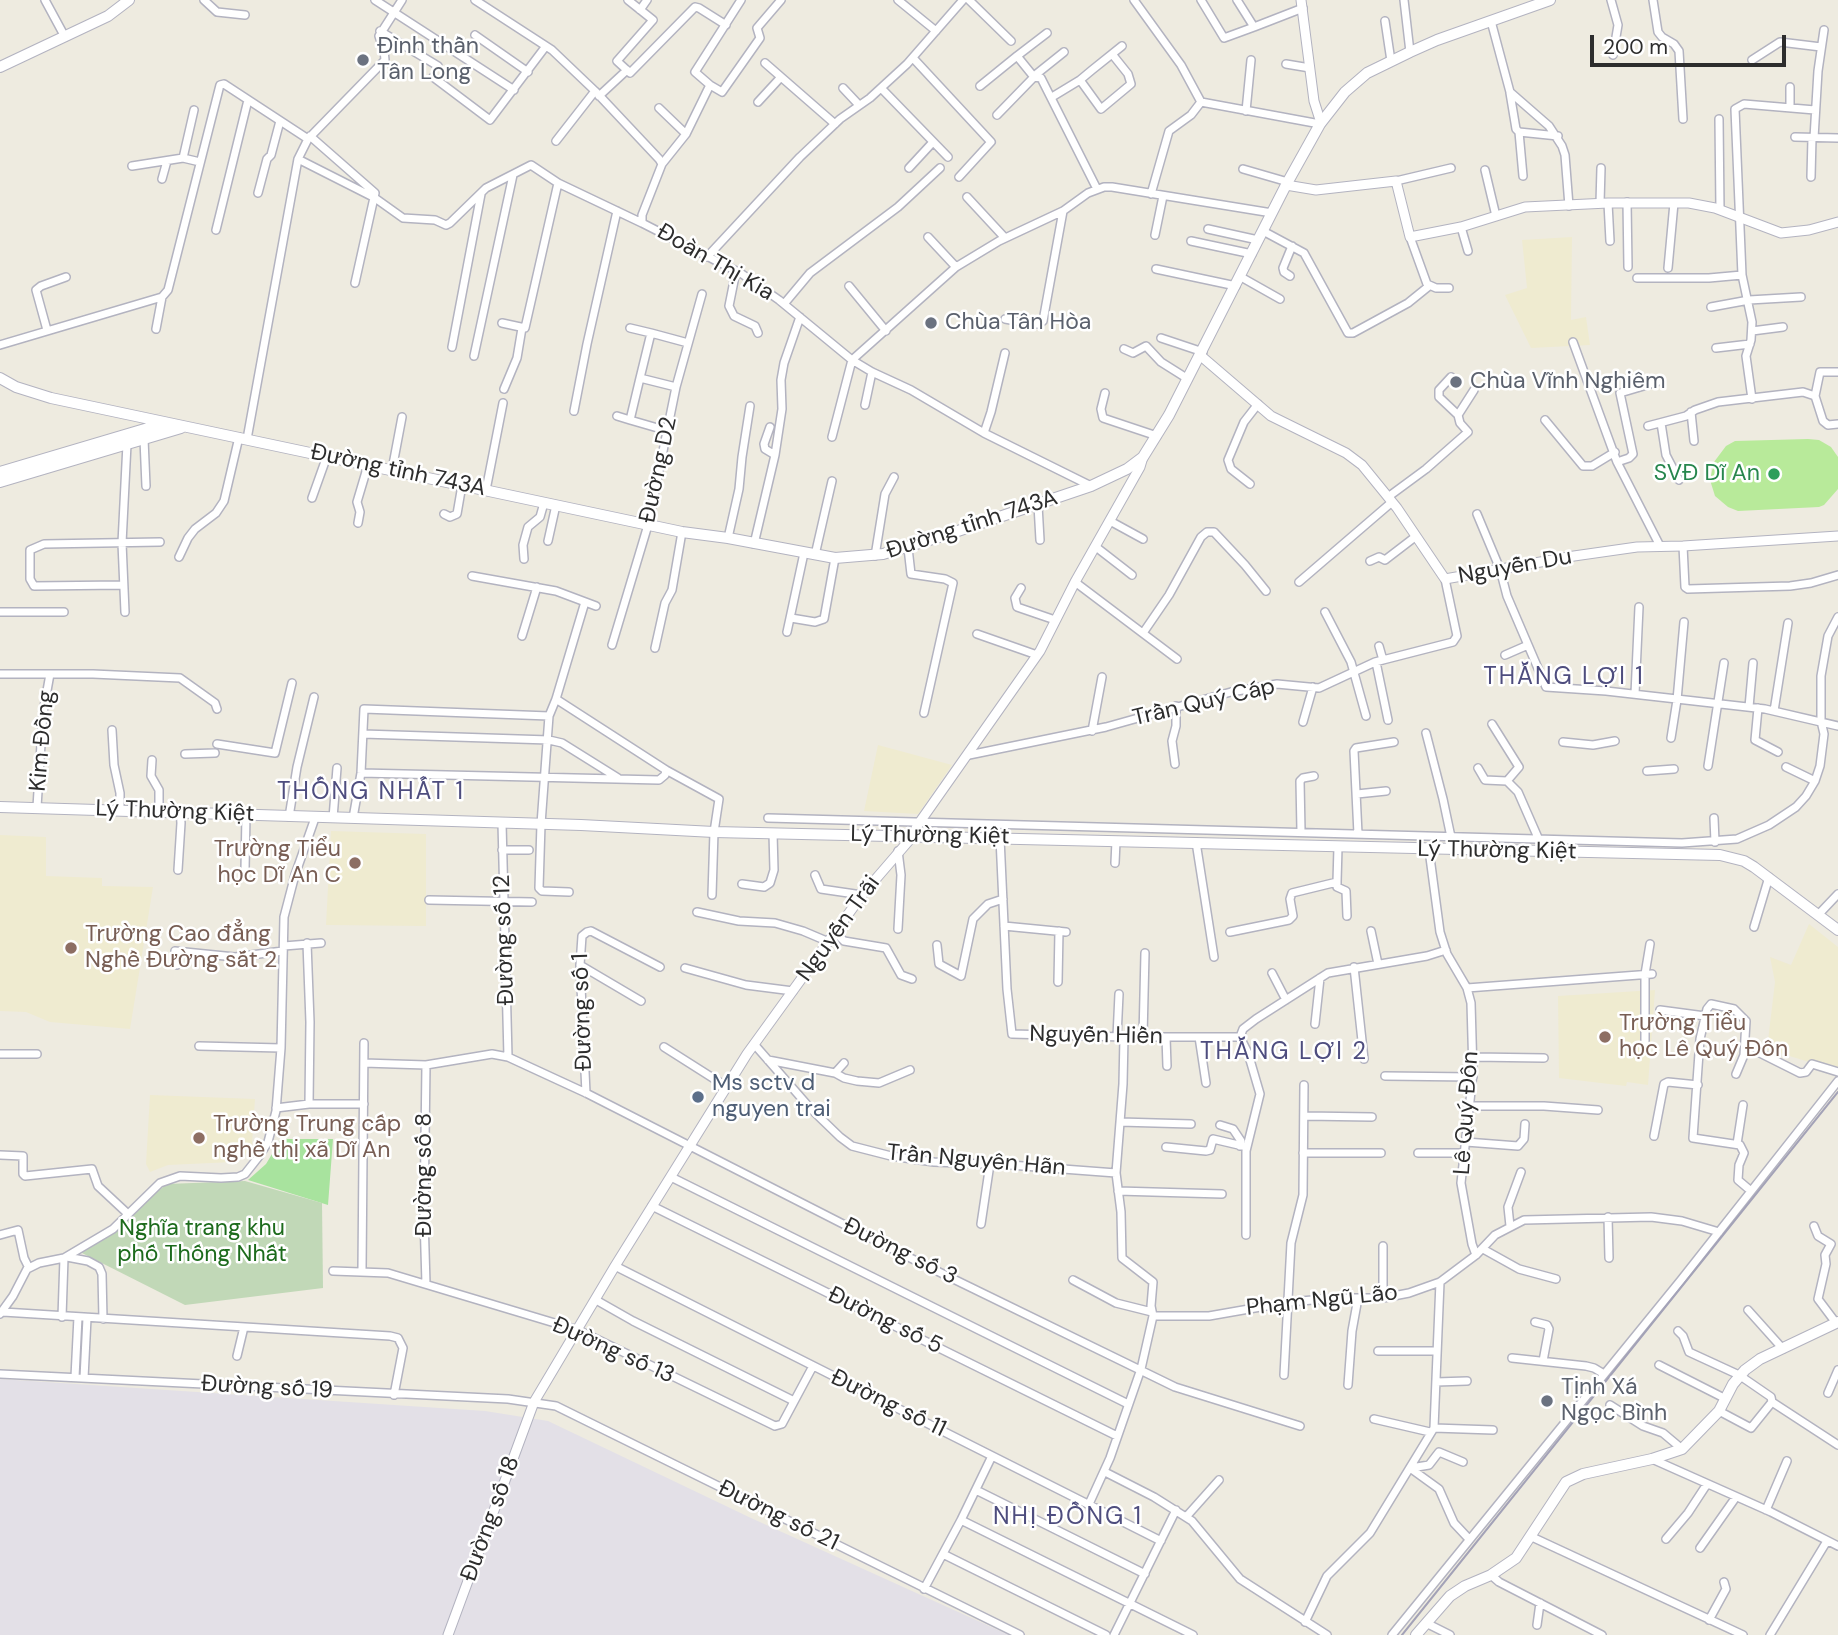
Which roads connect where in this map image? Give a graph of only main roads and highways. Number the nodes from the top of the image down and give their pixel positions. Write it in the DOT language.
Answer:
graph roads {
  1 [pos="130,0"];
  2 [pos="1550,0"];
  3 [pos="0,67"];
  4 [pos="0,378"];
  5 [pos="139,416"];
  6 [pos="166,423"];
  7 [pos="186,427"];
  8 [pos="146,435"];
  9 [pos="0,472"];
  10 [pos="0,482"];
  11 [pos="0,807"];
  12 [pos="1838,930"];
  13 [pos="1837,1322"];
  14 [pos="1416,1635"];
  1 -- 3 [label="main road"];
  2 -- 7 [label="main road, Đường tỉnh 743A"];
  4 -- 5 [label="main road, Đường tỉnh 743A"];
  5 -- 6 [label="main road, Đường tỉnh 743A"];
  5 -- 8 [label="main road"];
  6 -- 7 [label="main road, Đường tỉnh 743A"];
  6 -- 8 [label="main road"];
  7 -- 8 [label="main road"];
  8 -- 9 [label="main road"];
  8 -- 10 [label="main road"];
  11 -- 12 [label="main road, Lý Thường Kiệt"];
  13 -- 14 [label="main road"];
}
